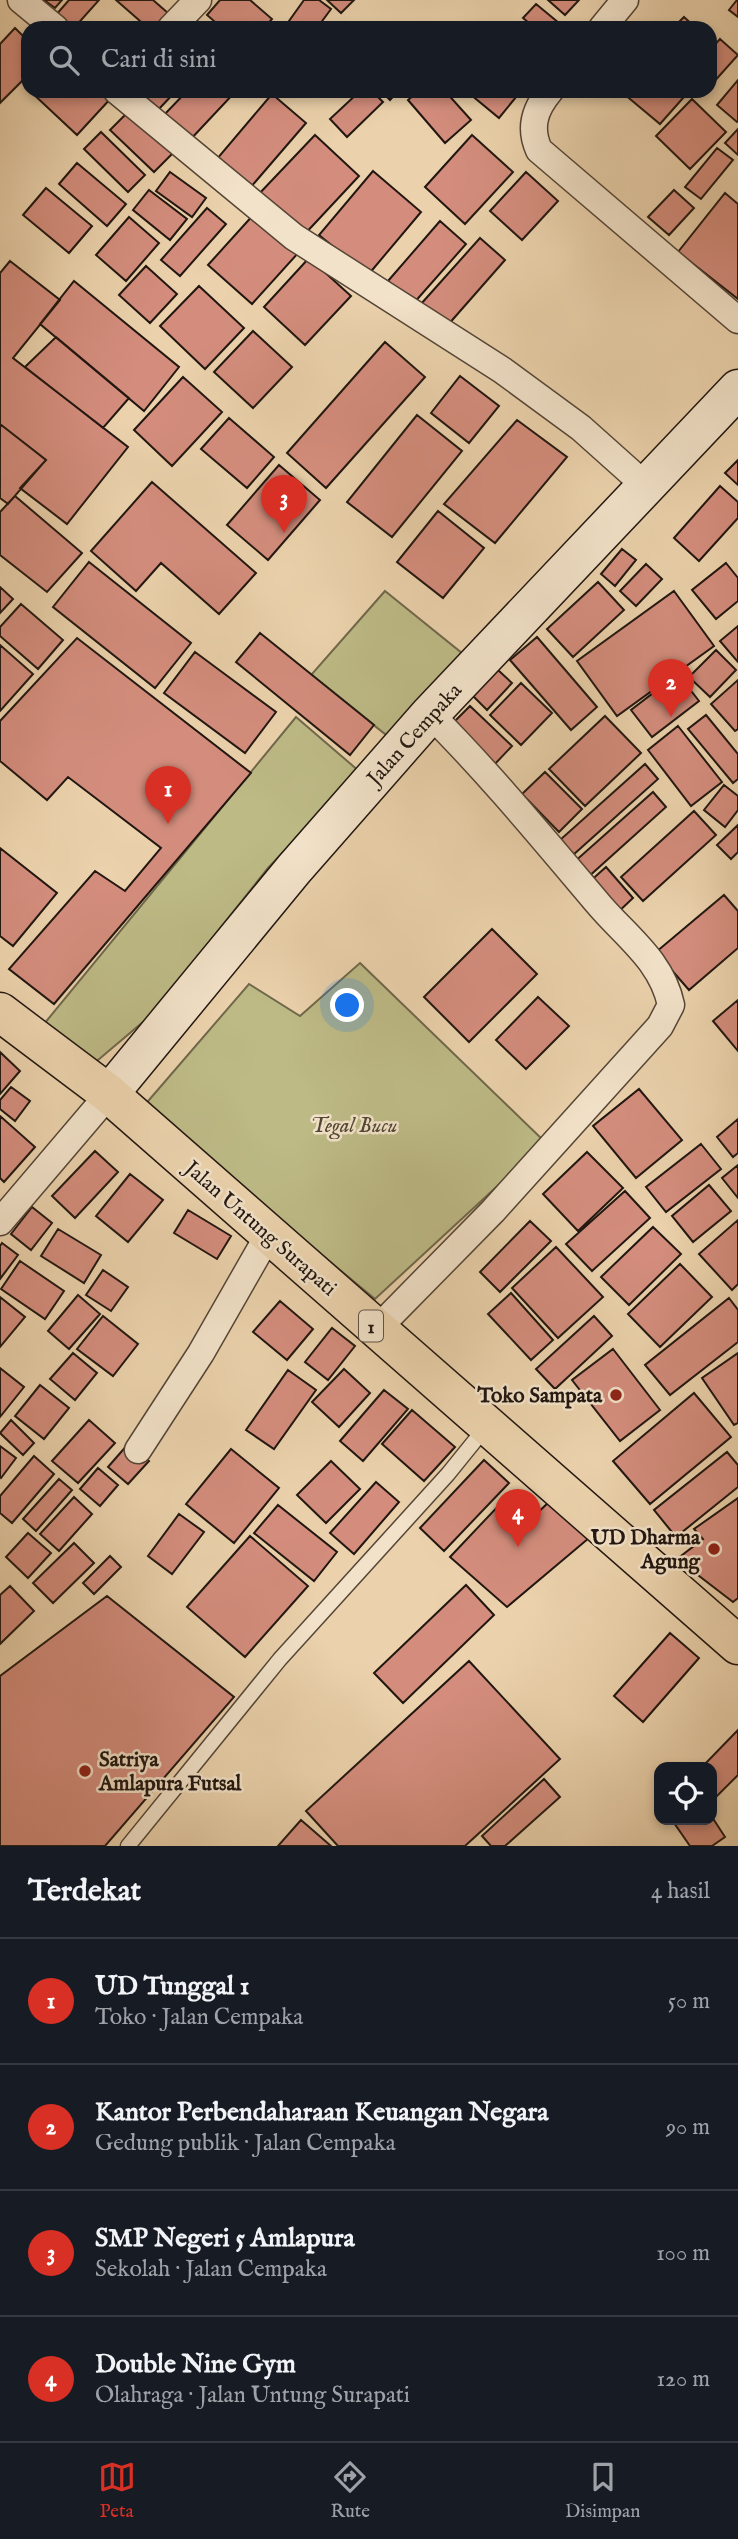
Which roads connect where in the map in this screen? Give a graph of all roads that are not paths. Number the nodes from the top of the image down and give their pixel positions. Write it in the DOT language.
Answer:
graph roads {
  1 [pos="21,0"];
  2 [pos="198,0"];
  3 [pos="625,0"];
  4 [pos="46,21"];
  5 [pos="178,21"];
  6 [pos="608,21"];
  7 [pos="125,98"];
  8 [pos="546,98"];
  9 [pos="738,320"];
  10 [pos="738,389"];
  11 [pos="647,487"];
  12 [pos="430,714"];
  13 [pos="0,1012"];
  14 [pos="109,1094"];
  15 [pos="0,1222"];
  16 [pos="270,1234"];
  17 [pos="376,1330"];
  18 [pos="488,1424"];
  19 [pos="138,1450"];
  20 [pos="738,1645"];
  21 [pos="128,1846"];
  1 -- 4 [label="street"];
  2 -- 5 [label="street"];
  3 -- 6 [label="street"];
  7 -- 11 [label="street"];
  8 -- 9 [label="street"];
  10 -- 11 [label="street, Jalan Cempaka"];
  11 -- 12 [label="street, Jalan Cempaka"];
  12 -- 14 [label="street, Jalan Cempaka"];
  12 -- 17 [label="street"];
  13 -- 14 [label="highway, Jalan Untung Surapati / 1"];
  14 -- 15 [label="street"];
  14 -- 16 [label="highway, Jalan Untung Surapati / 1"];
  16 -- 17 [label="highway, Jalan Untung Surapati / 1"];
  16 -- 19 [label="street"];
  17 -- 18 [label="highway, Jalan Untung Surapati / 1"];
  18 -- 20 [label="highway, Jalan Untung Surapati / 1"];
  18 -- 21 [label="lane"];
}
